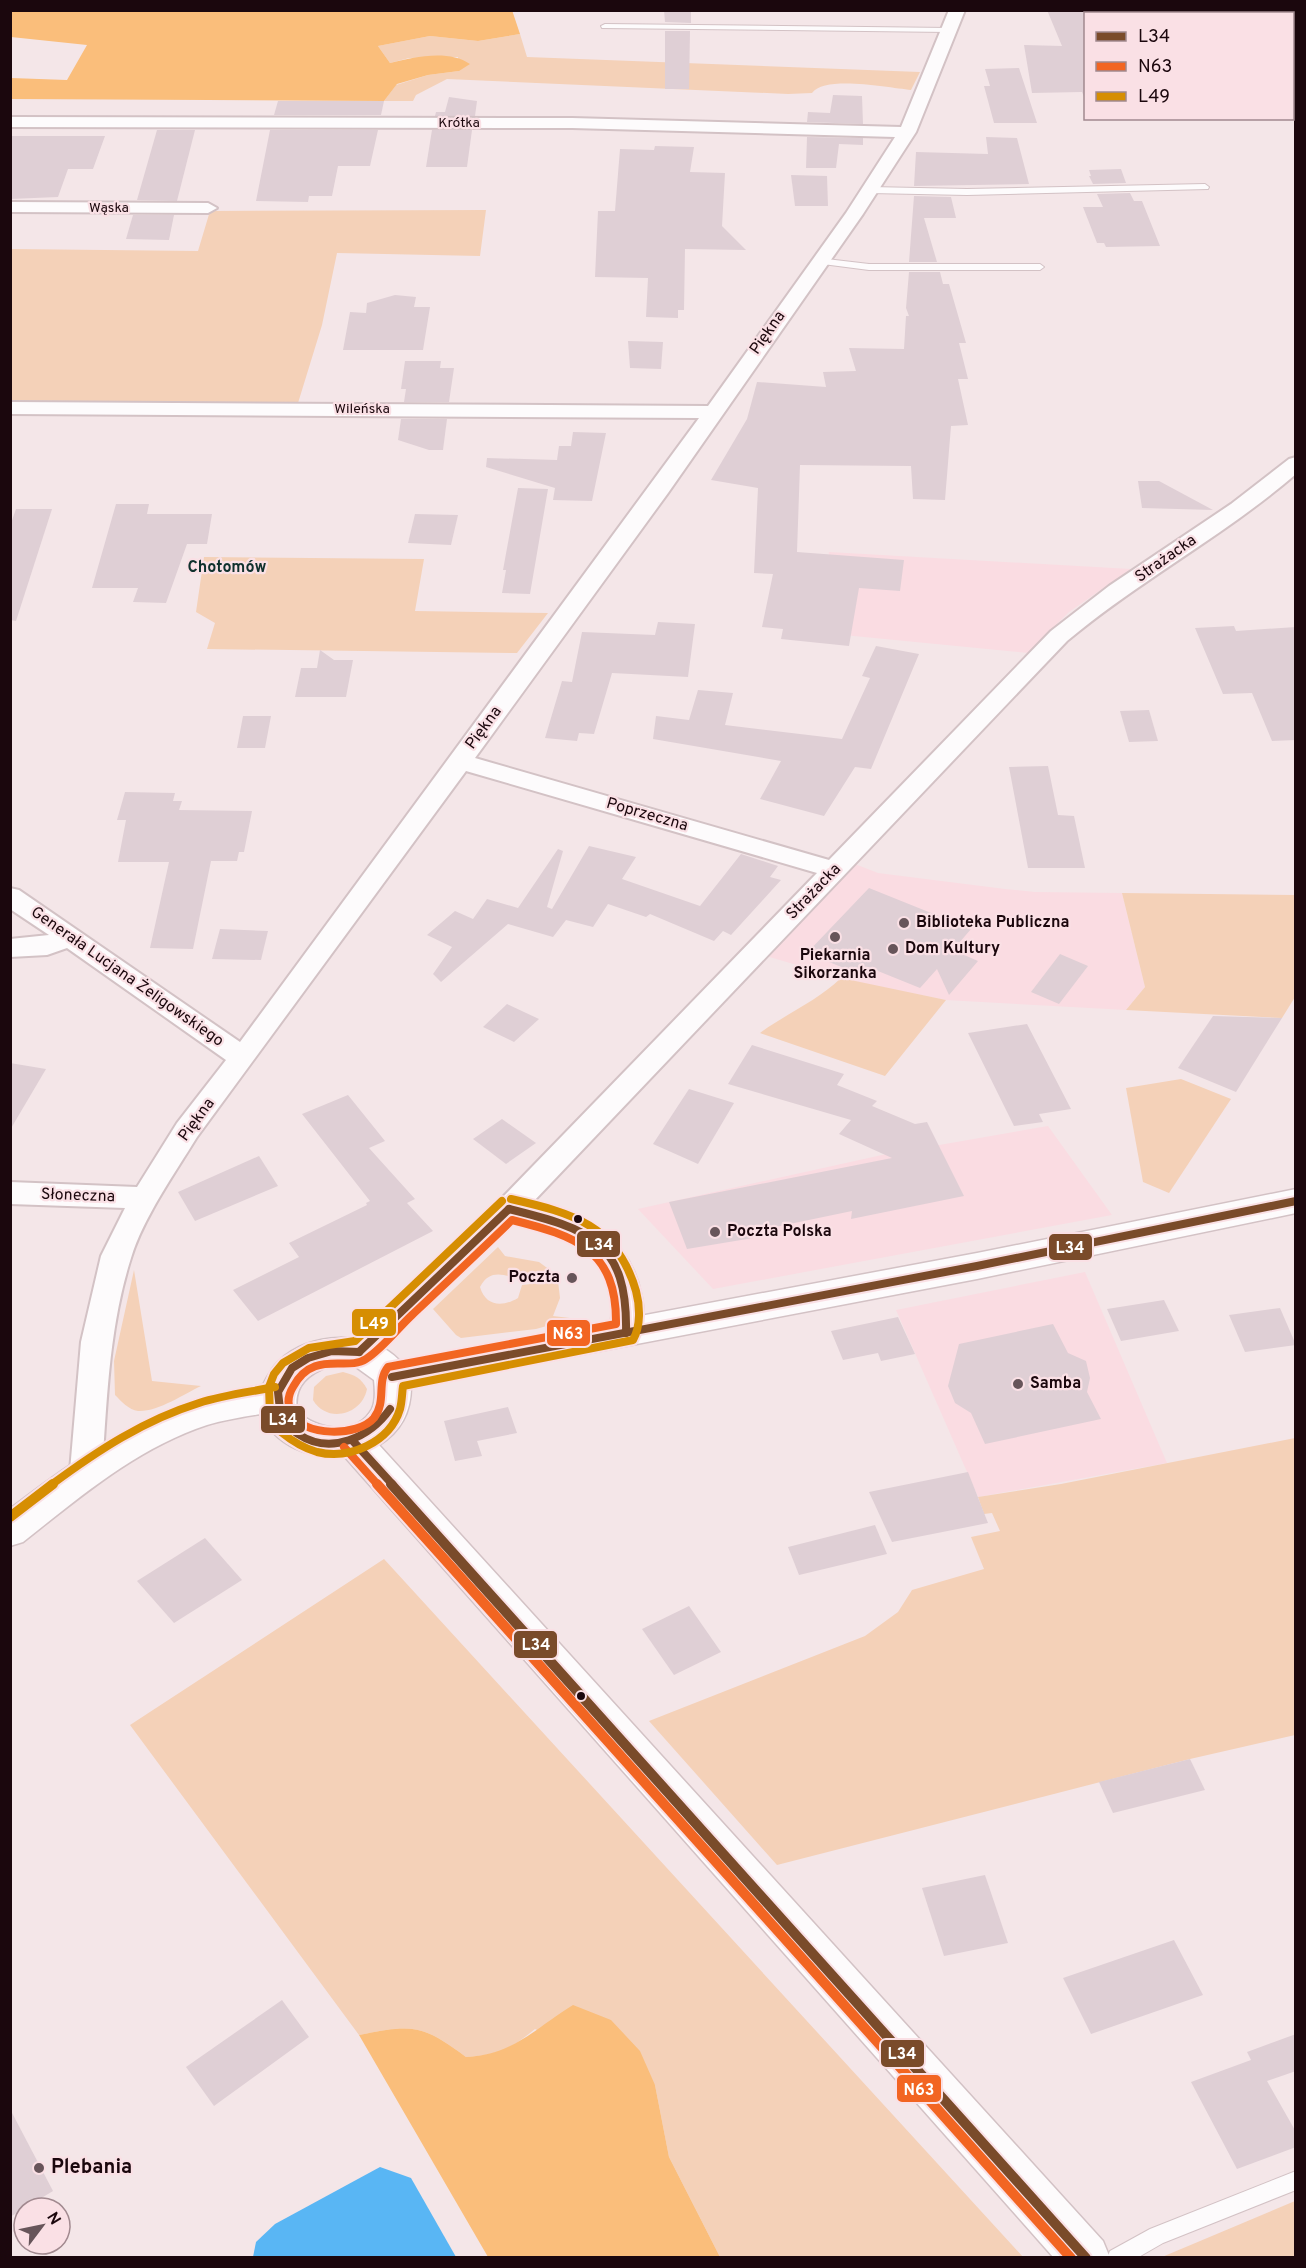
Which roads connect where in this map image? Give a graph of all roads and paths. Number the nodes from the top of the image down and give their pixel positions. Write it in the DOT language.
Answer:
graph roads {
  1 [pos="952,20"];
  2 [pos="605,26"];
  3 [pos="10,122"];
  4 [pos="907,132"];
  5 [pos="1205,187"];
  6 [pos="870,190"];
  7 [pos="10,207"];
  8 [pos="208,208"];
  9 [pos="818,261"];
  10 [pos="1040,267"];
  11 [pos="10,408"];
  12 [pos="713,412"];
  13 [pos="1296,463"];
  14 [pos="1263,489"];
  15 [pos="1294,491"];
  16 [pos="459,761"];
  17 [pos="835,870"];
  18 [pos="10,896"];
  19 [pos="69,937"];
  20 [pos="10,948"];
  21 [pos="243,1058"];
  22 [pos="10,1193"];
  23 [pos="145,1198"];
  24 [pos="1296,1201"];
  25 [pos="509,1209"];
  26 [pos="626,1333"];
  27 [pos="359,1352"];
  28 [pos="392,1377"];
  29 [pos="277,1396"];
  30 [pos="352,1440"];
  31 [pos="86,1471"];
  32 [pos="10,1531"];
  33 [pos="1296,2180"];
  34 [pos="1086,2258"];
  35 [pos="1117,2258"];
  1 -- 2 [label="lane"];
  1 -- 4 [label="street, Piękna"];
  3 -- 4 [label="street, Krótka"];
  4 -- 6 [label="street, Piękna"];
  5 -- 6 [label="lane"];
  6 -- 9 [label="street, Piękna"];
  7 -- 8 [label="street, Wąska"];
  9 -- 10 [label="lane"];
  9 -- 12 [label="street, Piękna"];
  11 -- 12 [label="street, Wileńska"];
  12 -- 16 [label="street, Piękna"];
  13 -- 14 [label="street, Strażacka"];
  14 -- 15 [label="street"];
  14 -- 17 [label="street, Strażacka"];
  16 -- 17 [label="street, Poprzeczna"];
  16 -- 21 [label="street, Piękna"];
  17 -- 25 [label="street, Strażacka"];
  18 -- 19 [label="street, Generała Lucjana Żeligowskiego"];
  19 -- 20 [label="street"];
  19 -- 21 [label="street, Generała Lucjana Żeligowskiego"];
  21 -- 23 [label="street, Piękna"];
  22 -- 23 [label="street, Słoneczna"];
  23 -- 31 [label="street, Piękna"];
  24 -- 26 [label="street"];
  25 -- 26 [label="street"];
  25 -- 27 [label="street, Strażacka"];
  26 -- 28 [label="street"];
  27 -- 28 [label="street"];
  27 -- 29 [label="street"];
  28 -- 30 [label="street"];
  29 -- 30 [label="street"];
  29 -- 31 [label="street"];
  30 -- 34 [label="street"];
  31 -- 32 [label="street"];
  33 -- 35 [label="lane"];
}
